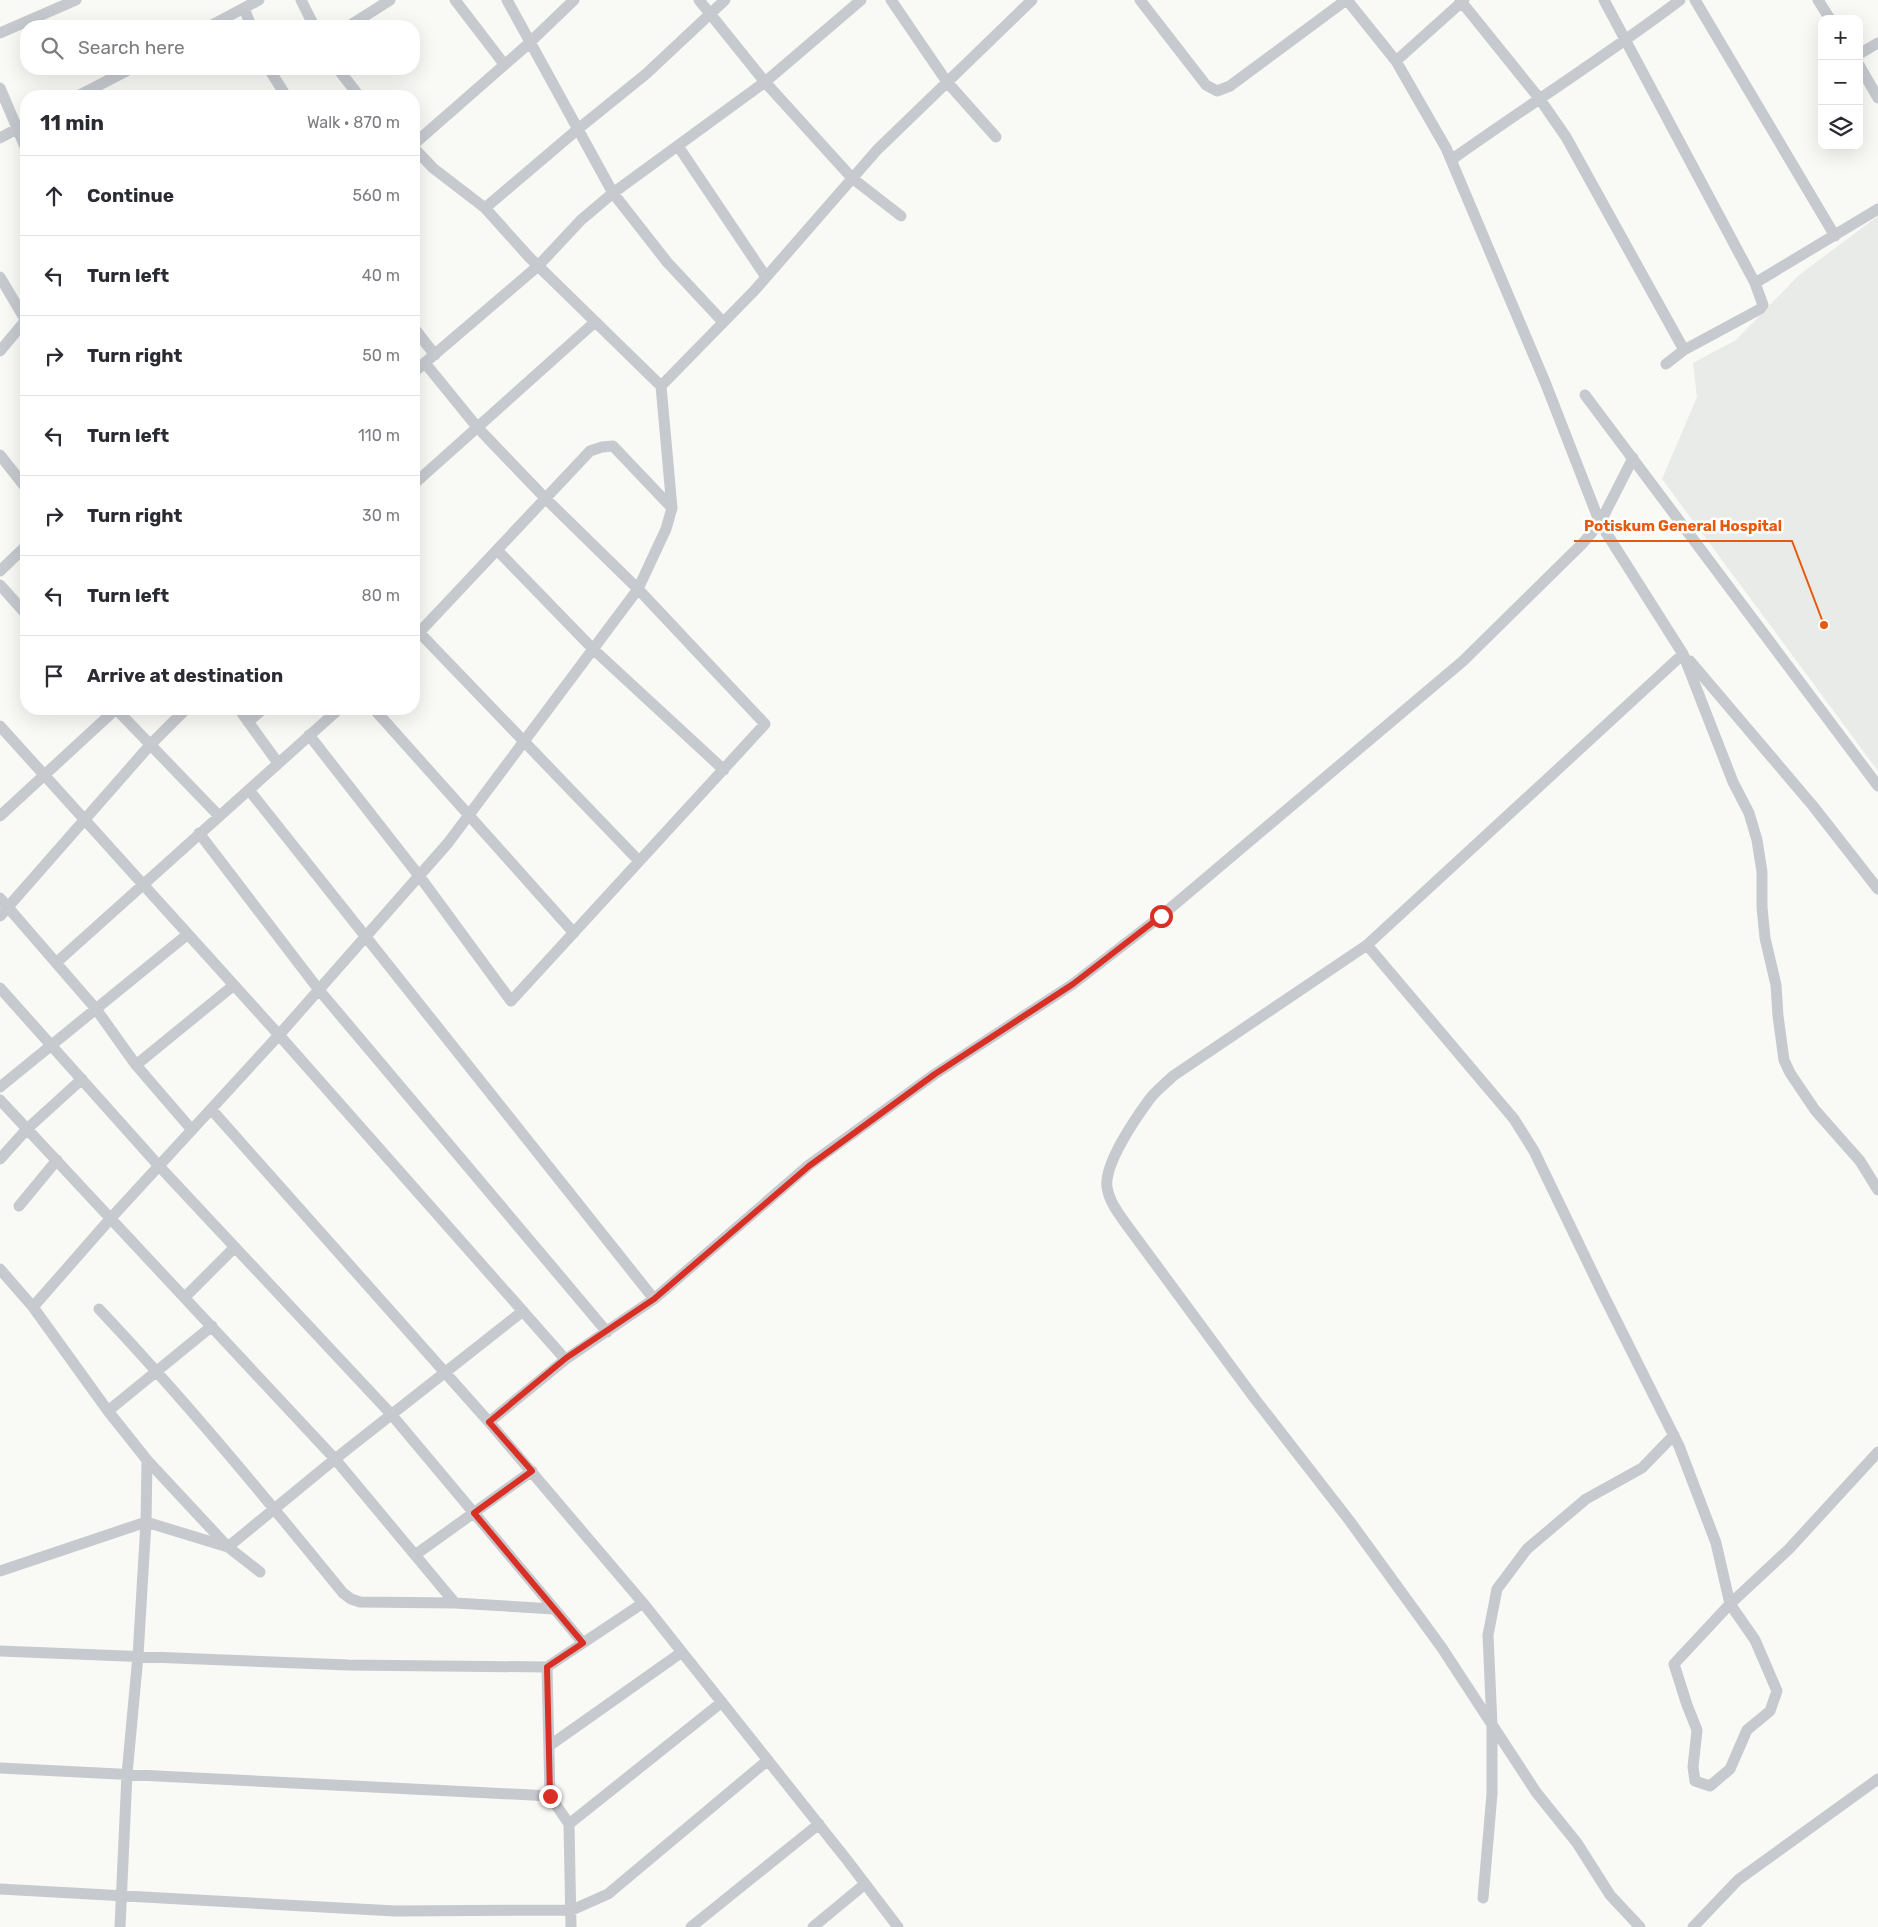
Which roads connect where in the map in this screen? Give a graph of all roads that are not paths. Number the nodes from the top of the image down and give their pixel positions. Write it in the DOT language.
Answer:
graph roads {
  1 [pos="76,0"];
  2 [pos="260,0"];
  3 [pos="301,0"];
  4 [pos="390,0"];
  5 [pos="454,0"];
  6 [pos="507,0"];
  7 [pos="574,0"];
  8 [pos="699,0"];
  9 [pos="725,0"];
  10 [pos="861,0"];
  11 [pos="891,0"];
  12 [pos="1032,0"];
  13 [pos="1140,0"];
  14 [pos="1346,0"];
  15 [pos="1604,0"];
  16 [pos="1680,0"];
  17 [pos="1695,0"];
  18 [pos="1818,0"];
  19 [pos="1462,1"];
  20 [pos="244,8"];
  21 [pos="711,15"];
  22 [pos="1827,15"];
  23 [pos="30,20"];
  24 [pos="221,20"];
  25 [pos="249,20"];
  26 [pos="311,20"];
  27 [pos="358,20"];
  28 [pos="20,24"];
  29 [pos="0,33"];
  30 [pos="1627,40"];
  31 [pos="530,43"];
  32 [pos="1878,43"];
  33 [pos="1863,52"];
  34 [pos="1396,61"];
  35 [pos="504,64"];
  36 [pos="1863,72"];
  37 [pos="118,75"];
  38 [pos="273,75"];
  39 [pos="343,75"];
  40 [pos="765,82"];
  41 [pos="947,82"];
  42 [pos="0,88"];
  43 [pos="90,90"];
  44 [pos="282,90"];
  45 [pos="354,90"];
  46 [pos="1539,98"];
  47 [pos="1878,98"];
  48 [pos="20,123"];
  49 [pos="20,127"];
  50 [pos="578,129"];
  51 [pos="0,138"];
  52 [pos="996,138"];
  53 [pos="420,139"];
  54 [pos="678,146"];
  55 [pos="420,154"];
  56 [pos="1451,160"];
  57 [pos="852,178"];
  58 [pos="613,193"];
  59 [pos="485,208"];
  60 [pos="1878,209"];
  61 [pos="901,216"];
  62 [pos="1834,236"];
  63 [pos="538,266"];
  64 [pos="0,277"];
  65 [pos="766,277"];
  66 [pos="1755,283"];
  67 [pos="20,310"];
  68 [pos="595,322"];
  69 [pos="723,322"];
  70 [pos="20,327"];
  71 [pos="420,336"];
  72 [pos="1684,350"];
  73 [pos="0,351"];
  74 [pos="434,355"];
  75 [pos="425,363"];
  76 [pos="1666,364"];
  77 [pos="420,367"];
  78 [pos="661,386"];
  79 [pos="1585,394"];
  80 [pos="477,427"];
  81 [pos="0,455"];
  82 [pos="1633,458"];
  83 [pos="420,479"];
  84 [pos="20,480"];
  85 [pos="546,499"];
  86 [pos="672,508"];
  87 [pos="1600,523"];
  88 [pos="498,550"];
  89 [pos="20,552"];
  90 [pos="0,571"];
  91 [pos="0,585"];
  92 [pos="638,589"];
  93 [pos="20,607"];
  94 [pos="420,628"];
  95 [pos="420,638"];
  96 [pos="593,649"];
  97 [pos="1683,654"];
  98 [pos="109,715"];
  99 [pos="122,715"];
  100 [pos="180,715"];
  101 [pos="243,715"];
  102 [pos="256,715"];
  103 [pos="332,715"];
  104 [pos="379,715"];
  105 [pos="248,722"];
  106 [pos="0,726"];
  107 [pos="309,735"];
  108 [pos="525,741"];
  109 [pos="151,744"];
  110 [pos="278,763"];
  111 [pos="724,770"];
  112 [pos="45,774"];
  113 [pos="1878,786"];
  114 [pos="249,790"];
  115 [pos="470,814"];
  116 [pos="0,816"];
  117 [pos="219,816"];
  118 [pos="85,820"];
  119 [pos="199,833"];
  120 [pos="639,861"];
  121 [pos="420,877"];
  122 [pos="142,884"];
  123 [pos="1878,889"];
  124 [pos="2,907"];
  125 [pos="574,933"];
  126 [pos="188,934"];
  127 [pos="366,936"];
  128 [pos="1367,945"];
  129 [pos="57,962"];
  130 [pos="234,985"];
  131 [pos="0,988"];
  132 [pos="318,990"];
  133 [pos="96,1009"];
  134 [pos="279,1035"];
  135 [pos="52,1045"];
  136 [pos="136,1065"];
  137 [pos="82,1079"];
  138 [pos="0,1087"];
  139 [pos="0,1100"];
  140 [pos="211,1109"];
  141 [pos="27,1129"];
  142 [pos="192,1130"];
  143 [pos="0,1160"];
  144 [pos="57,1160"];
  145 [pos="158,1166"];
  146 [pos="1878,1190"];
  147 [pos="19,1206"];
  148 [pos="111,1218"];
  149 [pos="235,1247"];
  150 [pos="0,1269"];
  151 [pos="185,1297"];
  152 [pos="654,1299"];
  153 [pos="33,1307"];
  154 [pos="99,1309"];
  155 [pos="523,1311"];
  156 [pos="212,1326"];
  157 [pos="607,1332"];
  158 [pos="565,1359"];
  159 [pos="157,1371"];
  160 [pos="444,1372"];
  161 [pos="108,1411"];
  162 [pos="391,1414"];
  163 [pos="489,1422"];
  164 [pos="1674,1434"];
  165 [pos="1878,1452"];
  166 [pos="335,1459"];
  167 [pos="147,1460"];
  168 [pos="532,1471"];
  169 [pos="275,1509"];
  170 [pos="474,1513"];
  171 [pos="146,1522"];
  172 [pos="228,1547"];
  173 [pos="415,1555"];
  174 [pos="0,1571"];
  175 [pos="260,1572"];
  176 [pos="455,1603"];
  177 [pos="643,1603"];
  178 [pos="1730,1604"];
  179 [pos="554,1609"];
  180 [pos="583,1643"];
  181 [pos="0,1650"];
  182 [pos="682,1652"];
  183 [pos="138,1656"];
  184 [pos="547,1667"];
  185 [pos="722,1702"];
  186 [pos="1492,1725"];
  187 [pos="549,1746"];
  188 [pos="768,1760"];
  189 [pos="0,1768"];
  190 [pos="127,1774"];
  191 [pos="1878,1779"];
  192 [pos="550,1796"];
  193 [pos="569,1824"];
  194 [pos="819,1824"];
  195 [pos="866,1884"];
  196 [pos="0,1890"];
  197 [pos="122,1897"];
  198 [pos="1483,1898"];
  199 [pos="572,1910"];
  200 [pos="120,1927"];
  201 [pos="571,1927"];
  202 [pos="691,1927"];
  203 [pos="813,1927"];
  204 [pos="898,1927"];
  205 [pos="1640,1927"];
  206 [pos="1693,1927"];
  1 -- 23 [label="street"];
  2 -- 20 [label="street"];
  3 -- 26 [label="street"];
  4 -- 27 [label="street"];
  5 -- 35 [label="street"];
  6 -- 31 [label="street"];
  7 -- 31 [label="street"];
  8 -- 21 [label="street"];
  9 -- 21 [label="street"];
  10 -- 40 [label="street"];
  11 -- 41 [label="street"];
  12 -- 41 [label="street"];
  13 -- 14 [label="street"];
  14 -- 34 [label="street"];
  15 -- 30 [label="street"];
  16 -- 30 [label="street"];
  17 -- 62 [label="street"];
  18 -- 22 [label="street"];
  19 -- 34 [label="street"];
  19 -- 46 [label="street"];
  20 -- 24 [label="street"];
  20 -- 25 [label="street"];
  21 -- 40 [label="street"];
  21 -- 50 [label="street"];
  28 -- 29 [label="street"];
  30 -- 46 [label="street"];
  30 -- 66 [label="street"];
  31 -- 35 [label="street"];
  31 -- 50 [label="street"];
  32 -- 33 [label="street"];
  34 -- 56 [label="street"];
  35 -- 53 [label="street"];
  36 -- 47 [label="street"];
  37 -- 43 [label="street"];
  38 -- 44 [label="street"];
  39 -- 45 [label="street"];
  40 -- 54 [label="street"];
  40 -- 57 [label="street"];
  41 -- 52 [label="street"];
  41 -- 57 [label="street"];
  42 -- 48 [label="street"];
  46 -- 56 [label="street"];
  46 -- 72 [label="street"];
  49 -- 51 [label="street"];
  50 -- 58 [label="street"];
  50 -- 59 [label="street"];
  54 -- 58 [label="street"];
  54 -- 65 [label="street"];
  55 -- 59 [label="street"];
  56 -- 87 [label="street"];
  57 -- 61 [label="street"];
  57 -- 65 [label="street"];
  58 -- 63 [label="street"];
  58 -- 69 [label="street"];
  59 -- 63 [label="street"];
  60 -- 62 [label="street"];
  62 -- 66 [label="street"];
  63 -- 68 [label="street"];
  63 -- 74 [label="street"];
  64 -- 67 [label="street"];
  65 -- 69 [label="street"];
  66 -- 72 [label="street"];
  68 -- 78 [label="street"];
  68 -- 80 [label="street"];
  69 -- 78 [label="street"];
  70 -- 73 [label="street"];
  71 -- 74 [label="street"];
  72 -- 76 [label="street"];
  74 -- 75 [label="street"];
  75 -- 77 [label="street"];
  75 -- 80 [label="street"];
  78 -- 86 [label="street"];
  79 -- 82 [label="street"];
  80 -- 83 [label="street"];
  80 -- 85 [label="street"];
  81 -- 84 [label="street"];
  82 -- 87 [label="street"];
  82 -- 113 [label="street"];
  85 -- 86 [label="street"];
  85 -- 88 [label="street"];
  85 -- 92 [label="street"];
  86 -- 92 [label="street"];
  87 -- 97 [label="street"];
  87 -- 152 [label="street"];
  88 -- 94 [label="street"];
  88 -- 96 [label="street"];
  89 -- 90 [label="street"];
  91 -- 93 [label="street"];
  92 -- 96 [label="street"];
  92 -- 111 [label="street"];
  95 -- 108 [label="street"];
  96 -- 108 [label="street"];
  96 -- 111 [label="street"];
  97 -- 123 [label="street"];
  97 -- 128 [label="street"];
  97 -- 146 [label="street"];
  98 -- 112 [label="street"];
  99 -- 109 [label="street"];
  100 -- 109 [label="street"];
  101 -- 105 [label="street"];
  102 -- 105 [label="street"];
  103 -- 107 [label="street"];
  104 -- 115 [label="street"];
  105 -- 110 [label="street"];
  106 -- 112 [label="street"];
  107 -- 110 [label="street"];
  107 -- 121 [label="street"];
  108 -- 115 [label="street"];
  108 -- 120 [label="street"];
  109 -- 117 [label="street"];
  109 -- 118 [label="street"];
  110 -- 114 [label="street"];
  111 -- 120 [label="street"];
  112 -- 116 [label="street"];
  112 -- 118 [label="street"];
  114 -- 117 [label="street"];
  114 -- 127 [label="street"];
  115 -- 121 [label="street"];
  115 -- 125 [label="street"];
  117 -- 119 [label="street"];
  118 -- 122 [label="street"];
  118 -- 124 [label="street"];
  119 -- 122 [label="street"];
  119 -- 132 [label="street"];
  120 -- 125 [label="street"];
  121 -- 125 [label="street"];
  121 -- 127 [label="street"];
  122 -- 126 [label="street"];
  122 -- 129 [label="street"];
  124 -- 129 [label="street"];
  126 -- 130 [label="street"];
  126 -- 133 [label="street"];
  127 -- 132 [label="street"];
  127 -- 152 [label="street"];
  128 -- 164 [label="street"];
  128 -- 186 [label="street"];
  129 -- 133 [label="street"];
  130 -- 134 [label="street"];
  130 -- 136 [label="street"];
  131 -- 135 [label="street"];
  132 -- 134 [label="street"];
  132 -- 157 [label="street"];
  133 -- 135 [label="street"];
  133 -- 136 [label="street"];
  134 -- 140 [label="street"];
  134 -- 155 [label="street"];
  135 -- 137 [label="street"];
  135 -- 138 [label="street"];
  136 -- 142 [label="street"];
  137 -- 141 [label="street"];
  137 -- 145 [label="street"];
  139 -- 141 [label="street"];
  140 -- 142 [label="street"];
  140 -- 160 [label="street"];
  141 -- 143 [label="street"];
  141 -- 144 [label="street"];
  142 -- 145 [label="street"];
  144 -- 147 [label="street"];
  144 -- 148 [label="street"];
  145 -- 148 [label="street"];
  145 -- 149 [label="street"];
  148 -- 151 [label="street"];
  148 -- 153 [label="street"];
  149 -- 151 [label="street"];
  149 -- 162 [label="street"];
  150 -- 153 [label="street"];
  151 -- 156 [label="street"];
  152 -- 157 [label="street"];
  153 -- 161 [label="street"];
  154 -- 159 [label="street"];
  155 -- 158 [label="street"];
  155 -- 160 [label="street"];
  156 -- 159 [label="street"];
  156 -- 166 [label="street"];
  157 -- 158 [label="street"];
  158 -- 163 [label="street"];
  159 -- 161 [label="street"];
  159 -- 169 [label="street"];
  160 -- 162 [label="street"];
  160 -- 163 [label="street"];
  161 -- 167 [label="street"];
  162 -- 166 [label="street"];
  162 -- 170 [label="street"];
  163 -- 168 [label="street"];
  164 -- 178 [label="street"];
  164 -- 186 [label="street"];
  165 -- 178 [label="street"];
  166 -- 169 [label="street"];
  166 -- 173 [label="street"];
  167 -- 171 [label="street"];
  167 -- 172 [label="street"];
  168 -- 170 [label="street"];
  168 -- 177 [label="street"];
  169 -- 172 [label="street"];
  169 -- 176 [label="street"];
  170 -- 173 [label="street"];
  170 -- 179 [label="street"];
  171 -- 172 [label="street"];
  171 -- 174 [label="street"];
  171 -- 183 [label="street"];
  172 -- 175 [label="street"];
  173 -- 176 [label="street"];
  176 -- 179 [label="street"];
  177 -- 180 [label="street"];
  177 -- 182 [label="street"];
  178 -- 178 [label="street"];
  179 -- 180 [label="street"];
  180 -- 184 [label="street"];
  181 -- 183 [label="street"];
  182 -- 185 [label="street"];
  182 -- 187 [label="street"];
  183 -- 184 [label="street"];
  183 -- 190 [label="street"];
  184 -- 187 [label="street"];
  185 -- 188 [label="street"];
  185 -- 193 [label="street"];
  186 -- 198 [label="street"];
  186 -- 205 [label="street"];
  187 -- 192 [label="street"];
  188 -- 194 [label="street"];
  188 -- 199 [label="street"];
  189 -- 190 [label="street"];
  190 -- 192 [label="street"];
  190 -- 197 [label="street"];
  191 -- 206 [label="street"];
  192 -- 193 [label="street"];
  193 -- 199 [label="street"];
  194 -- 195 [label="street"];
  194 -- 202 [label="street"];
  195 -- 203 [label="street"];
  195 -- 204 [label="street"];
  196 -- 197 [label="street"];
  197 -- 199 [label="street"];
  197 -- 200 [label="street"];
  199 -- 201 [label="street"];
}
